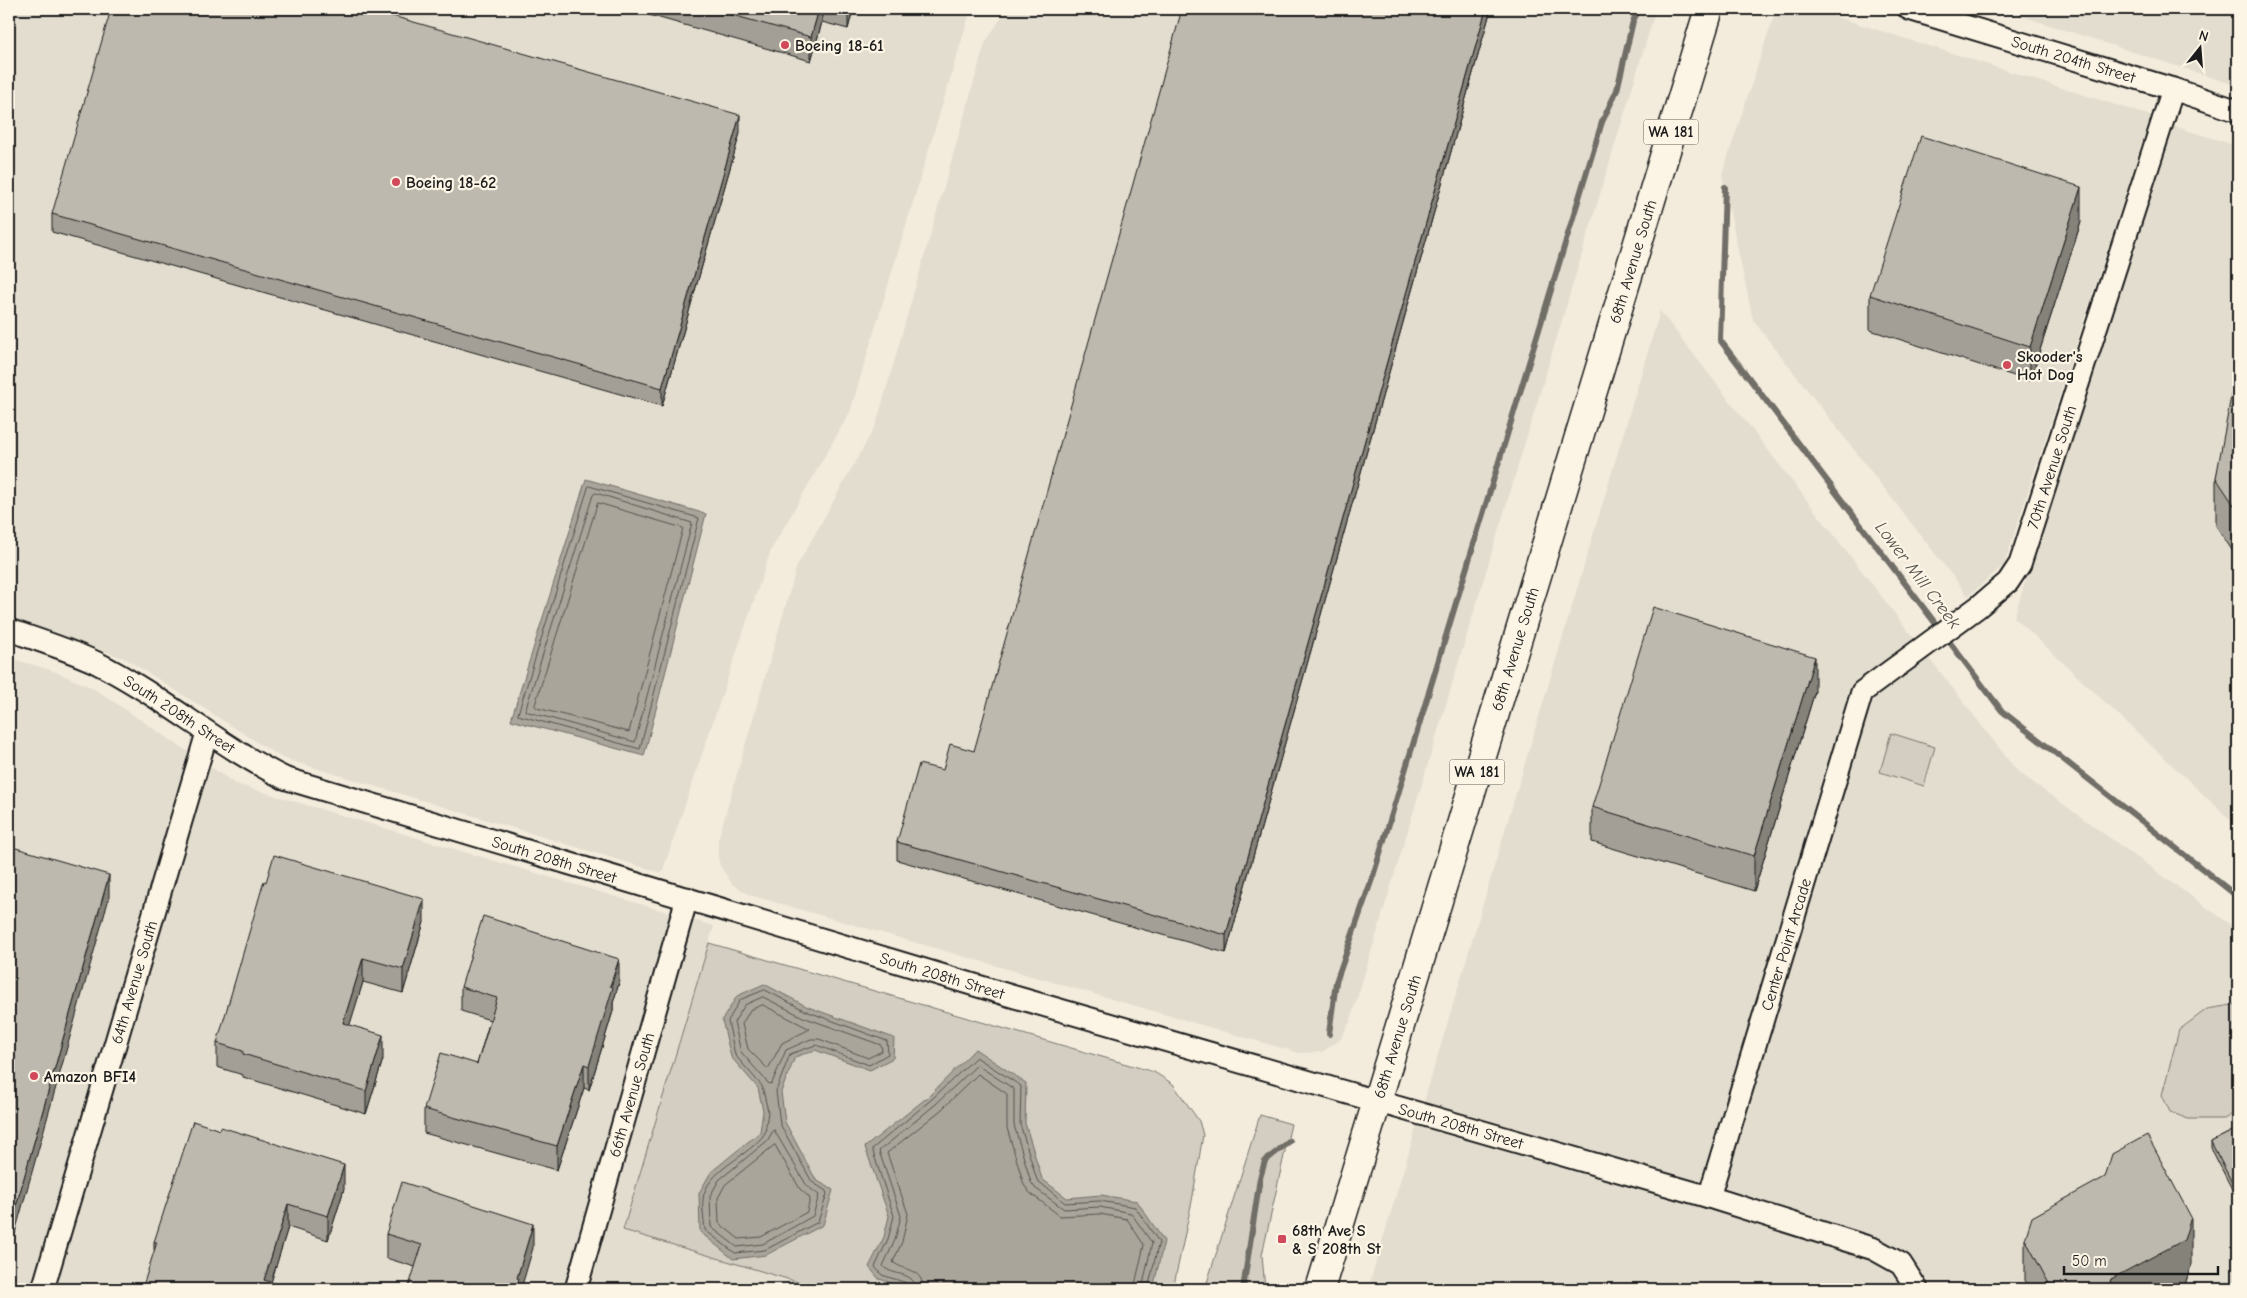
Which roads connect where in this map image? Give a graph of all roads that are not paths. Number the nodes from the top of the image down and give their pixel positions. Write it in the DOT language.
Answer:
graph roads {
  1 [pos="1709,9"];
  2 [pos="1909,9"];
  3 [pos="2173,89"];
  4 [pos="2238,112"];
  5 [pos="9,630"];
  6 [pos="1862,692"];
  7 [pos="207,733"];
  8 [pos="687,898"];
  9 [pos="1377,1101"];
  10 [pos="1709,1197"];
  11 [pos="43,1289"];
  12 [pos="576,1289"];
  13 [pos="1320,1289"];
  14 [pos="1916,1289"];
  1 -- 9 [label="main road, 68th Avenue South / WA 181"];
  2 -- 3 [label="street, South 204th Street"];
  3 -- 4 [label="street, South 204th Street"];
  3 -- 6 [label="street, 70th Avenue South"];
  5 -- 7 [label="street, South 208th Street"];
  6 -- 10 [label="street, Center Point Arcade"];
  7 -- 8 [label="street, South 208th Street"];
  7 -- 11 [label="street, 64th Avenue South"];
  8 -- 9 [label="street, South 208th Street"];
  8 -- 12 [label="street, 66th Avenue South"];
  9 -- 10 [label="street, South 208th Street"];
  9 -- 13 [label="main road, 68th Avenue South / WA 181"];
  10 -- 14 [label="street, South 208th Street"];
}
